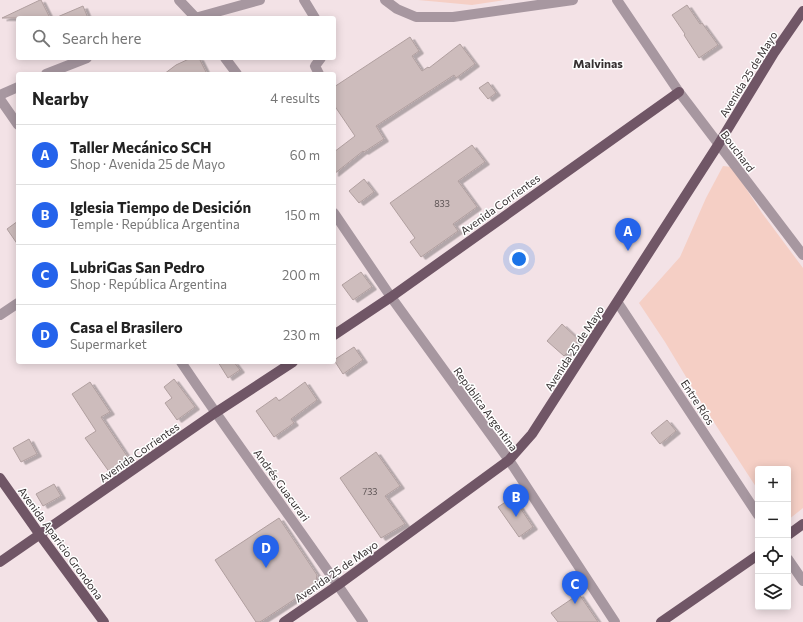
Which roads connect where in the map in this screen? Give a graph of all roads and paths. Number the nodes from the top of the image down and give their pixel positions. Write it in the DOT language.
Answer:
graph roads {
  1 [pos="179,0"];
  2 [pos="260,0"];
  3 [pos="304,0"];
  4 [pos="385,0"];
  5 [pos="573,0"];
  6 [pos="617,0"];
  7 [pos="803,11"];
  8 [pos="194,16"];
  9 [pos="203,16"];
  10 [pos="314,16"];
  11 [pos="82,60"];
  12 [pos="227,60"];
  13 [pos="320,60"];
  14 [pos="51,72"];
  15 [pos="236,72"];
  16 [pos="319,72"];
  17 [pos="16,88"];
  18 [pos="679,92"];
  19 [pos="0,95"];
  20 [pos="0,99"];
  21 [pos="16,122"];
  22 [pos="718,145"];
  23 [pos="336,216"];
  24 [pos="803,255"];
  25 [pos="391,297"];
  26 [pos="618,303"];
  27 [pos="16,304"];
  28 [pos="0,316"];
  29 [pos="336,334"];
  30 [pos="182,364"];
  31 [pos="290,364"];
  32 [pos="215,413"];
  33 [pos="509,460"];
  34 [pos="0,478"];
  35 [pos="755,510"];
  36 [pos="803,524"];
  37 [pos="791,532"];
  38 [pos="40,535"];
  39 [pos="755,557"];
  40 [pos="0,562"];
  41 [pos="791,563"];
  42 [pos="803,581"];
  43 [pos="338,585"];
  44 [pos="104,622"];
  45 [pos="284,622"];
  46 [pos="363,622"];
  47 [pos="615,622"];
  48 [pos="661,622"];
  1 -- 8 [label="street"];
  2 -- 9 [label="street"];
  3 -- 10 [label="street"];
  4 -- 5 [label="street"];
  6 -- 18 [label="street, Bouchard"];
  7 -- 22 [label="main road, Avenida 25 de Mayo"];
  11 -- 14 [label="street"];
  12 -- 15 [label="street"];
  13 -- 16 [label="street"];
  17 -- 19 [label="street"];
  18 -- 22 [label="street, Bouchard"];
  18 -- 25 [label="main road, Avenida Corrientes"];
  20 -- 21 [label="street"];
  22 -- 24 [label="street, Bouchard"];
  22 -- 26 [label="main road, Avenida 25 de Mayo"];
  23 -- 25 [label="street, República Argentina"];
  25 -- 29 [label="main road, Avenida Corrientes"];
  25 -- 33 [label="street, República Argentina"];
  26 -- 33 [label="main road, Avenida 25 de Mayo"];
  26 -- 35 [label="street, Entre Ríos"];
  27 -- 28 [label="street"];
  30 -- 32 [label="street, Andrés Guacurari"];
  31 -- 32 [label="main road, Avenida Corrientes"];
  32 -- 38 [label="main road, Avenida Corrientes"];
  32 -- 43 [label="street, Andrés Guacurari"];
  33 -- 43 [label="main road, Avenida 25 de Mayo"];
  33 -- 47 [label="street, República Argentina"];
  34 -- 38 [label="main road, Avenida Aparicio Grondona"];
  36 -- 37 [label="main road"];
  38 -- 40 [label="main road, Avenida Corrientes"];
  38 -- 44 [label="main road, Avenida Aparicio Grondona"];
  39 -- 48 [label="main road"];
  41 -- 42 [label="street"];
  43 -- 45 [label="main road, Avenida 25 de Mayo"];
  43 -- 46 [label="street, Andrés Guacurari"];
}
